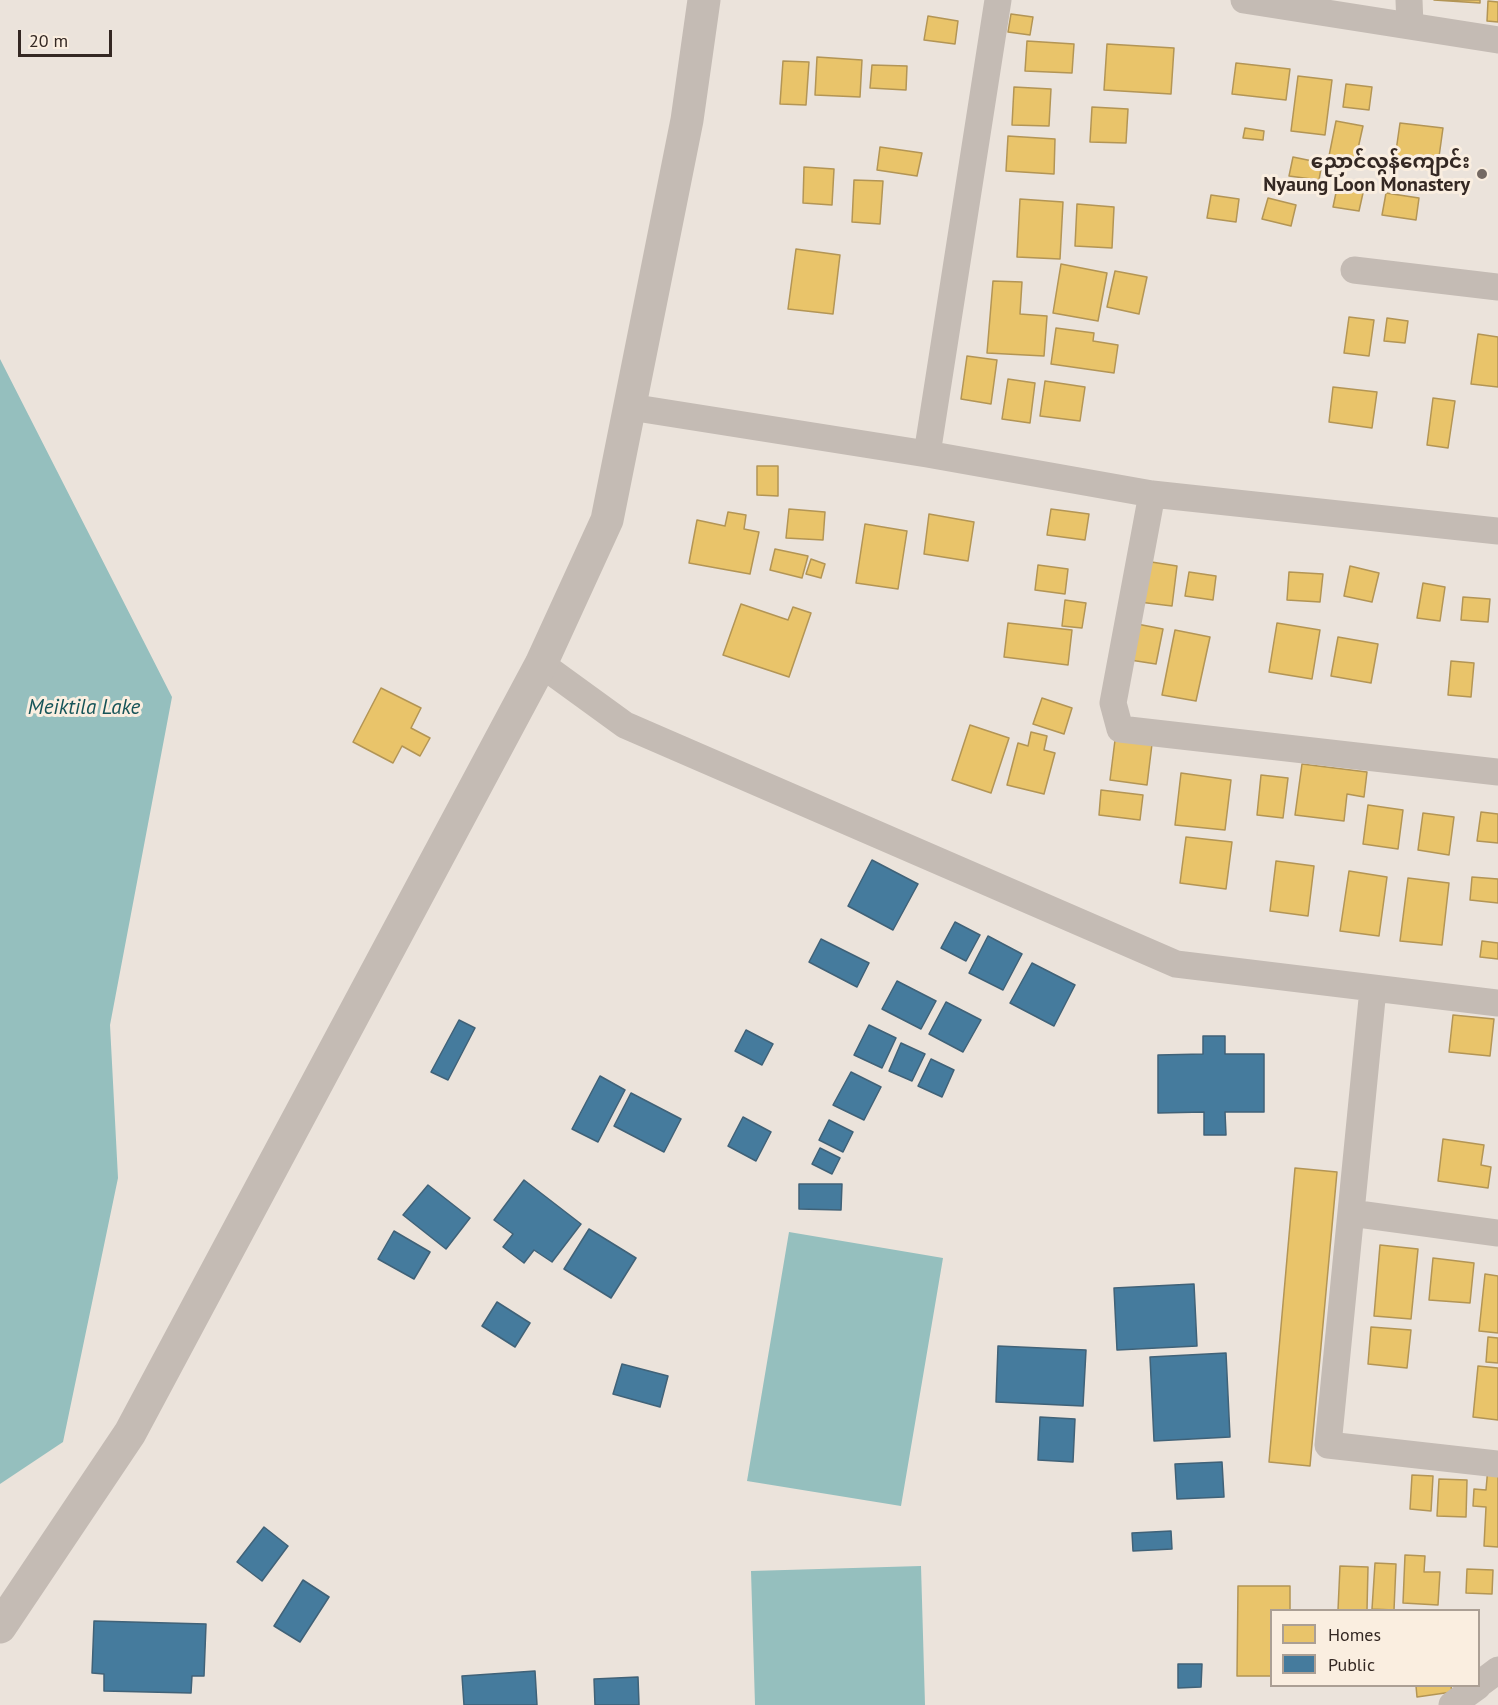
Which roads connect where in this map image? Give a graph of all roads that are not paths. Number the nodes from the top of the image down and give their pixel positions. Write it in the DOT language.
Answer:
graph roads {
  1 [pos="704,0"];
  2 [pos="998,0"];
  3 [pos="1245,0"];
  4 [pos="1410,13"];
  5 [pos="1498,40"];
  6 [pos="1354,270"];
  7 [pos="1498,287"];
  8 [pos="630,406"];
  9 [pos="927,454"];
  10 [pos="1152,494"];
  11 [pos="1498,531"];
  12 [pos="541,664"];
  13 [pos="1498,772"];
  14 [pos="1373,989"];
  15 [pos="1498,1004"];
  16 [pos="1351,1213"];
  17 [pos="1498,1233"];
  18 [pos="1498,1464"];
  19 [pos="0,1627"];
  20 [pos="1498,1670"];
  21 [pos="1480,1684"];
  22 [pos="1475,1687"];
  23 [pos="1452,1705"];
  1 -- 8 [label="street"];
  2 -- 9 [label="street"];
  3 -- 4 [label="street"];
  4 -- 5 [label="street"];
  6 -- 7 [label="street"];
  8 -- 9 [label="street"];
  8 -- 12 [label="street"];
  9 -- 10 [label="street"];
  10 -- 11 [label="street"];
  10 -- 13 [label="street"];
  12 -- 14 [label="street"];
  12 -- 19 [label="street"];
  14 -- 15 [label="street"];
  14 -- 16 [label="street"];
  16 -- 17 [label="street"];
  16 -- 18 [label="street"];
  20 -- 21 [label="street"];
  22 -- 23 [label="street"];
}
